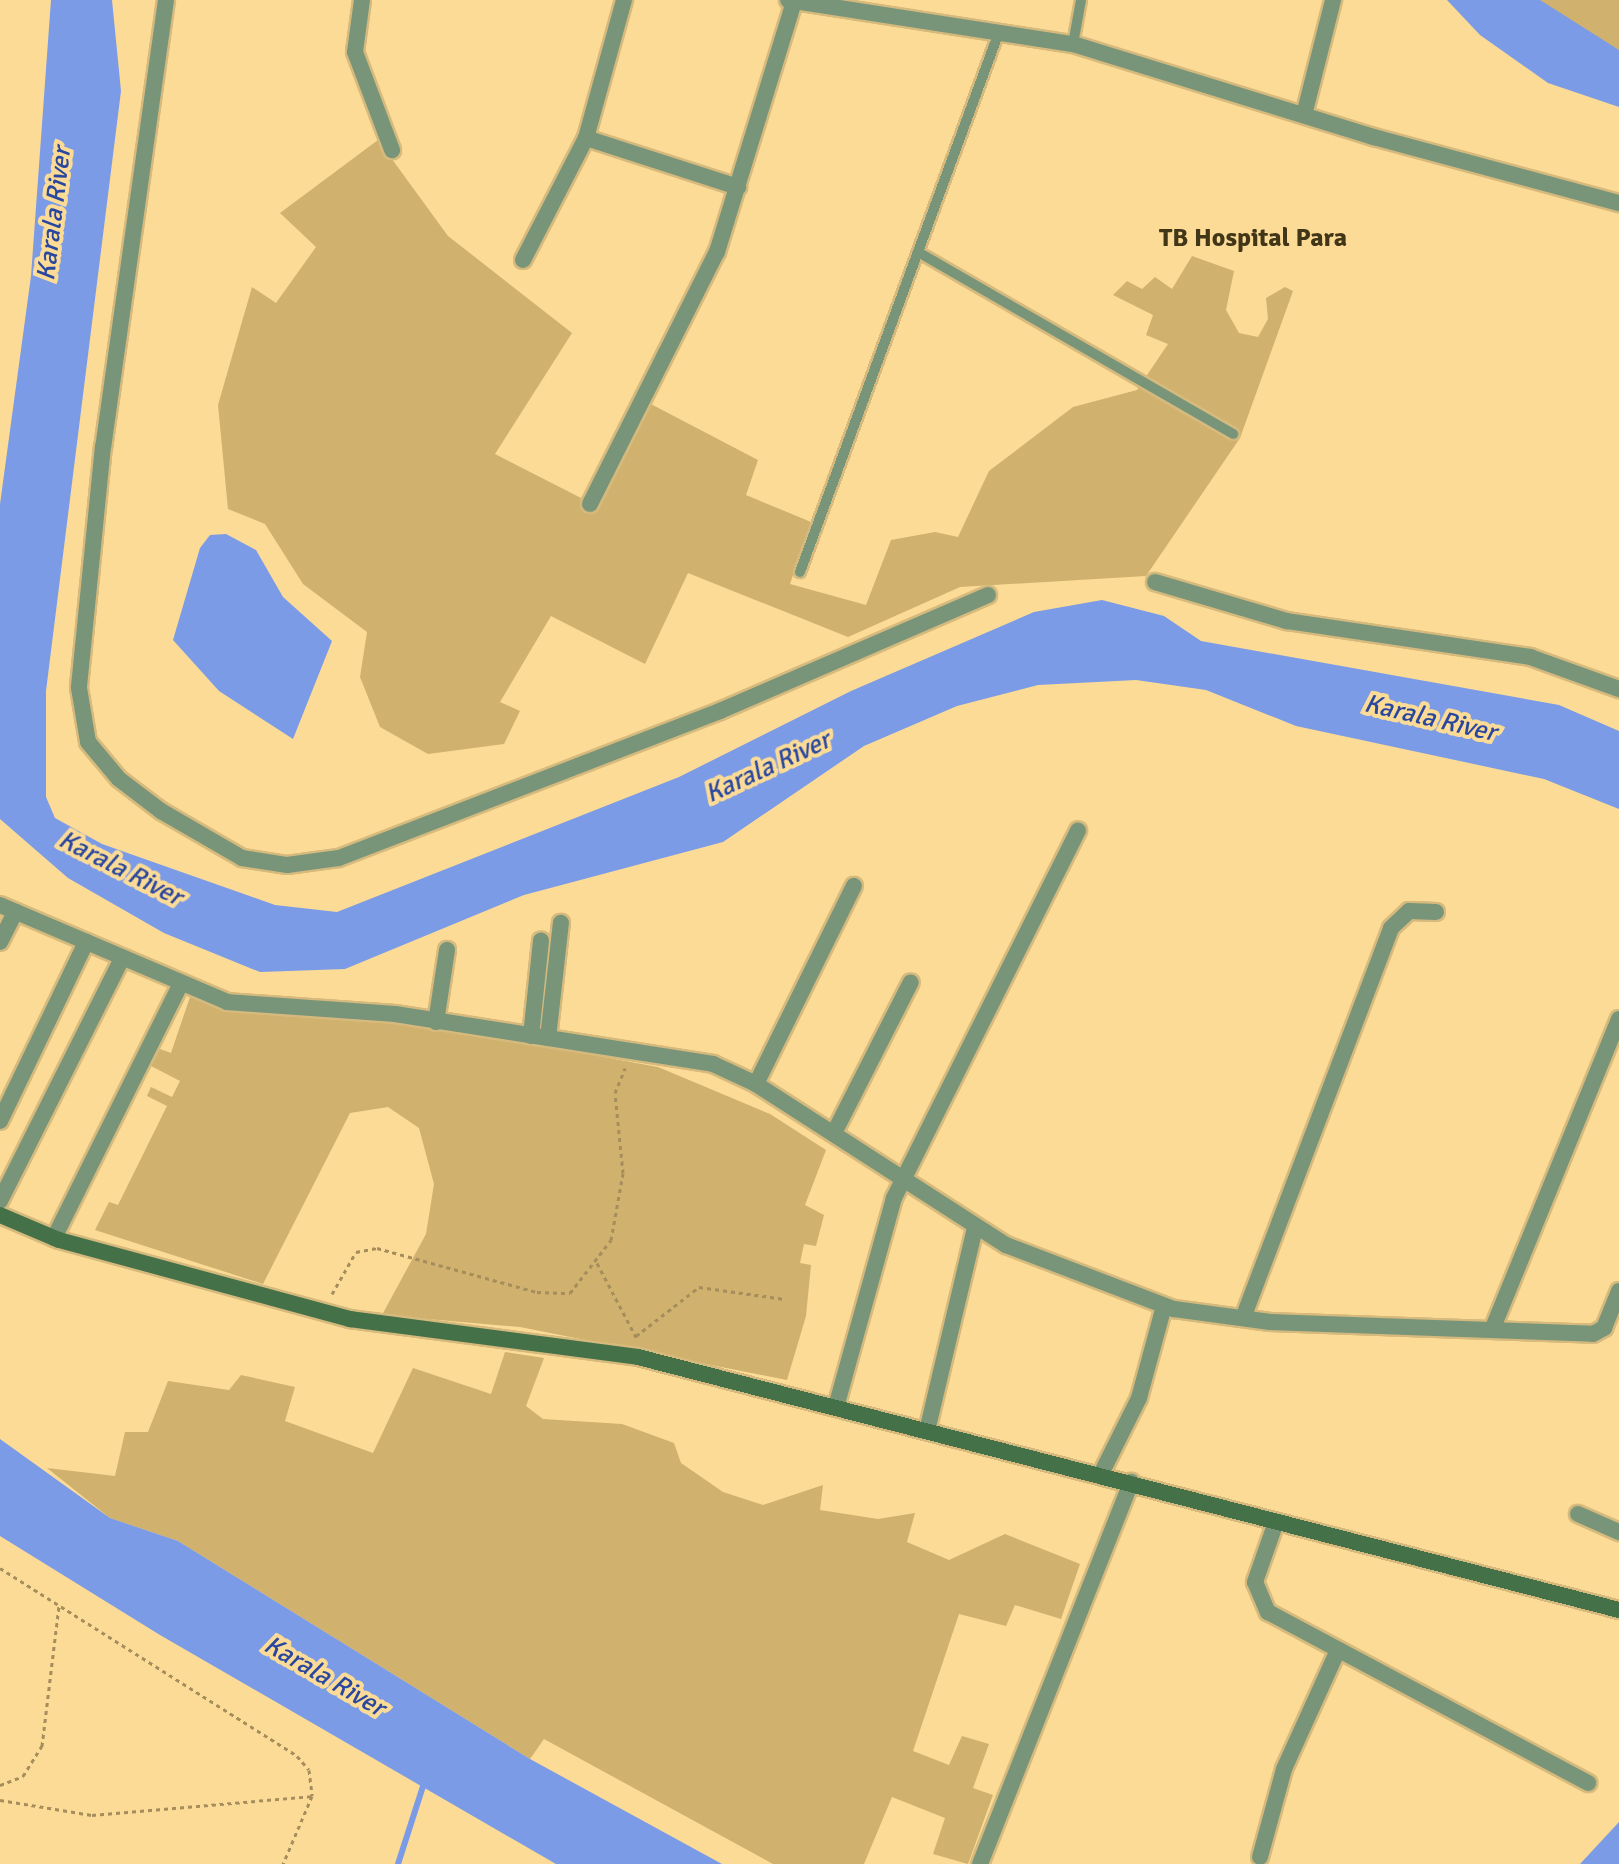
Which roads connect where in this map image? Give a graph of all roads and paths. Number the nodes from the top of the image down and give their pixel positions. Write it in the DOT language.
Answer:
graph roads {
  1 [pos="166,0"];
  2 [pos="362,0"];
  3 [pos="624,0"];
  4 [pos="791,0"];
  5 [pos="1081,0"];
  6 [pos="1333,0"];
  7 [pos="999,32"];
  8 [pos="1073,44"];
  9 [pos="1304,115"];
  10 [pos="586,138"];
  11 [pos="392,150"];
  12 [pos="738,187"];
  13 [pos="1619,203"];
  14 [pos="918,252"];
  15 [pos="523,260"];
  16 [pos="1233,434"];
  17 [pos="590,504"];
  18 [pos="800,572"];
  19 [pos="1155,582"];
  20 [pos="988,595"];
  21 [pos="1619,689"];
  22 [pos="1078,830"];
  23 [pos="854,886"];
  24 [pos="7,909"];
  25 [pos="1436,912"];
  26 [pos="561,923"];
  27 [pos="541,941"];
  28 [pos="0,942"];
  29 [pos="86,942"];
  30 [pos="447,950"];
  31 [pos="122,958"];
  32 [pos="911,982"];
  33 [pos="180,985"];
  34 [pos="1619,1019"];
  35 [pos="436,1022"];
  36 [pos="539,1037"];
  37 [pos="631,1049"];
  38 [pos="756,1084"];
  39 [pos="0,1121"];
  40 [pos="834,1133"];
  41 [pos="903,1178"];
  42 [pos="0,1201"];
  43 [pos="0,1215"];
  44 [pos="975,1228"];
  45 [pos="54,1238"];
  46 [pos="597,1263"];
  47 [pos="1619,1291"];
  48 [pos="784,1299"];
  49 [pos="1164,1306"];
  50 [pos="324,1312"];
  51 [pos="1243,1318"];
  52 [pos="1492,1330"];
  53 [pos="836,1407"];
  54 [pos="927,1431"];
  55 [pos="1101,1474"];
  56 [pos="1131,1482"];
  57 [pos="1578,1514"];
  58 [pos="1276,1522"];
  59 [pos="1619,1532"];
  60 [pos="0,1568"];
  61 [pos="59,1605"];
  62 [pos="1619,1610"];
  63 [pos="1338,1650"];
  64 [pos="1588,1783"];
  65 [pos="0,1785"];
  66 [pos="312,1796"];
  67 [pos="0,1800"];
  68 [pos="1260,1857"];
  69 [pos="283,1864"];
  70 [pos="980,1864"];
  1 -- 20 [label="street"];
  2 -- 11 [label="street"];
  3 -- 10 [label="street"];
  4 -- 7 [label="street"];
  4 -- 12 [label="street"];
  5 -- 8 [label="lane"];
  6 -- 9 [label="street"];
  7 -- 8 [label="street"];
  7 -- 14 [label="lane"];
  8 -- 9 [label="street"];
  9 -- 13 [label="street"];
  10 -- 12 [label="street"];
  10 -- 15 [label="street"];
  12 -- 17 [label="street"];
  14 -- 16 [label="lane"];
  14 -- 18 [label="lane"];
  19 -- 21 [label="street"];
  22 -- 41 [label="street"];
  23 -- 38 [label="street"];
  24 -- 28 [label="street"];
  24 -- 29 [label="street"];
  25 -- 51 [label="street"];
  26 -- 36 [label="street"];
  27 -- 36 [label="street"];
  29 -- 31 [label="street"];
  29 -- 39 [label="street"];
  30 -- 35 [label="street"];
  31 -- 33 [label="street"];
  31 -- 42 [label="street"];
  32 -- 40 [label="street"];
  33 -- 35 [label="street"];
  33 -- 45 [label="street"];
  34 -- 52 [label="street"];
  35 -- 36 [label="street"];
  36 -- 37 [label="street"];
  37 -- 38 [label="street"];
  37 -- 46 [label="path"];
  38 -- 40 [label="street"];
  40 -- 41 [label="street"];
  41 -- 44 [label="street"];
  41 -- 53 [label="street"];
  43 -- 45 [label="main road"];
  44 -- 49 [label="street"];
  44 -- 54 [label="street"];
  45 -- 50 [label="main road"];
  46 -- 48 [label="path"];
  46 -- 50 [label="path"];
  47 -- 52 [label="street"];
  49 -- 51 [label="street"];
  49 -- 55 [label="street"];
  50 -- 53 [label="main road"];
  51 -- 52 [label="street"];
  53 -- 54 [label="main road"];
  54 -- 55 [label="main road"];
  55 -- 56 [label="main road"];
  56 -- 58 [label="main road"];
  56 -- 70 [label="street"];
  57 -- 59 [label="street"];
  58 -- 62 [label="main road"];
  58 -- 63 [label="street"];
  60 -- 61 [label="path"];
  61 -- 65 [label="path"];
  61 -- 66 [label="path"];
  63 -- 64 [label="street"];
  63 -- 68 [label="street"];
  66 -- 67 [label="path"];
  66 -- 69 [label="path"];
}
